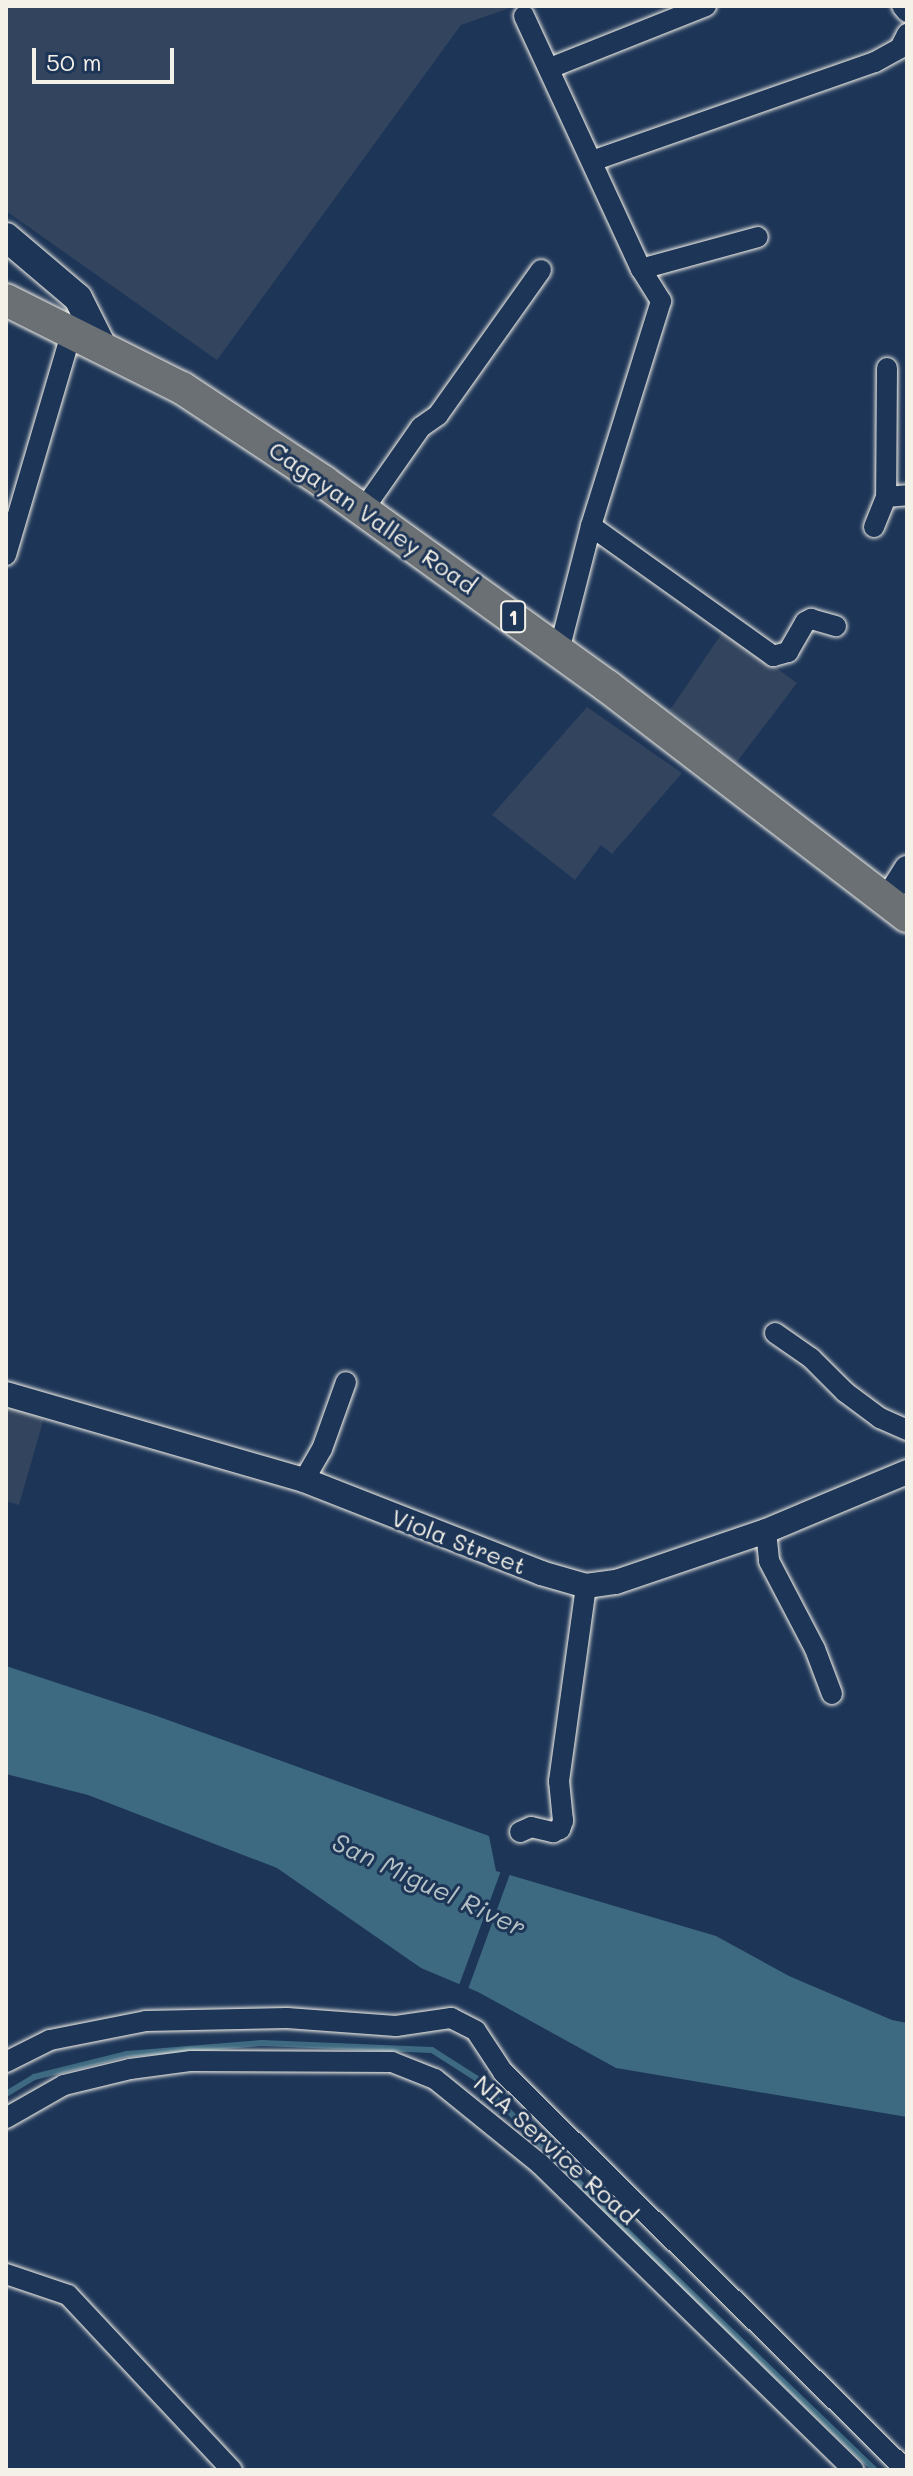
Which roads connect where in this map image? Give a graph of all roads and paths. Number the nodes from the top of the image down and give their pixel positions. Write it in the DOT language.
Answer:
graph roads {
  1 [pos="706,6"];
  2 [pos="902,6"];
  3 [pos="907,12"];
  4 [pos="524,16"];
  5 [pos="907,34"];
  6 [pos="550,68"];
  7 [pos="592,161"];
  8 [pos="6,237"];
  9 [pos="758,237"];
  10 [pos="641,269"];
  11 [pos="541,270"];
  12 [pos="6,300"];
  13 [pos="72,331"];
  14 [pos="101,344"];
  15 [pos="887,368"];
  16 [pos="897,496"];
  17 [pos="363,510"];
  18 [pos="12,515"];
  19 [pos="591,526"];
  20 [pos="874,527"];
  21 [pos="6,555"];
  22 [pos="836,626"];
  23 [pos="559,651"];
  24 [pos="907,868"];
  25 [pos="897,908"];
  26 [pos="775,1333"];
  27 [pos="346,1382"];
  28 [pos="6,1394"];
  29 [pos="907,1430"];
  30 [pos="907,1472"];
  31 [pos="304,1480"];
  32 [pos="766,1531"];
  33 [pos="586,1586"];
  34 [pos="832,1694"];
  35 [pos="520,1832"];
  36 [pos="396,2030"];
  37 [pos="393,2059"];
  38 [pos="6,2062"];
  39 [pos="6,2118"];
  40 [pos="6,2274"];
  41 [pos="232,2470"];
  42 [pos="854,2470"];
  43 [pos="906,2470"];
  1 -- 6 [label="street"];
  2 -- 3 [label="street"];
  4 -- 6 [label="street"];
  5 -- 7 [label="street"];
  6 -- 7 [label="street"];
  7 -- 10 [label="street"];
  8 -- 14 [label="main road"];
  9 -- 10 [label="street"];
  10 -- 19 [label="street"];
  11 -- 17 [label="street"];
  12 -- 13 [label="highway, Cagayan Valley Road / 1"];
  13 -- 14 [label="highway, Cagayan Valley Road / 1"];
  13 -- 18 [label="street"];
  14 -- 17 [label="highway, Cagayan Valley Road / 1"];
  15 -- 16 [label="street"];
  16 -- 20 [label="street"];
  17 -- 23 [label="highway, Cagayan Valley Road / 1"];
  18 -- 21 [label="street"];
  19 -- 22 [label="street"];
  19 -- 23 [label="street"];
  23 -- 25 [label="highway, Cagayan Valley Road / 1"];
  24 -- 25 [label="street"];
  26 -- 29 [label="street"];
  27 -- 31 [label="street"];
  28 -- 31 [label="street, Viola Street"];
  30 -- 32 [label="street, Viola Street"];
  31 -- 33 [label="street, Viola Street"];
  32 -- 33 [label="street, Viola Street"];
  32 -- 34 [label="street"];
  33 -- 35 [label="street"];
  36 -- 37 [label="street"];
  36 -- 38 [label="street"];
  36 -- 43 [label="street"];
  37 -- 39 [label="street, NIA Service Road"];
  37 -- 42 [label="street, NIA Service Road"];
  40 -- 41 [label="street"];
}
